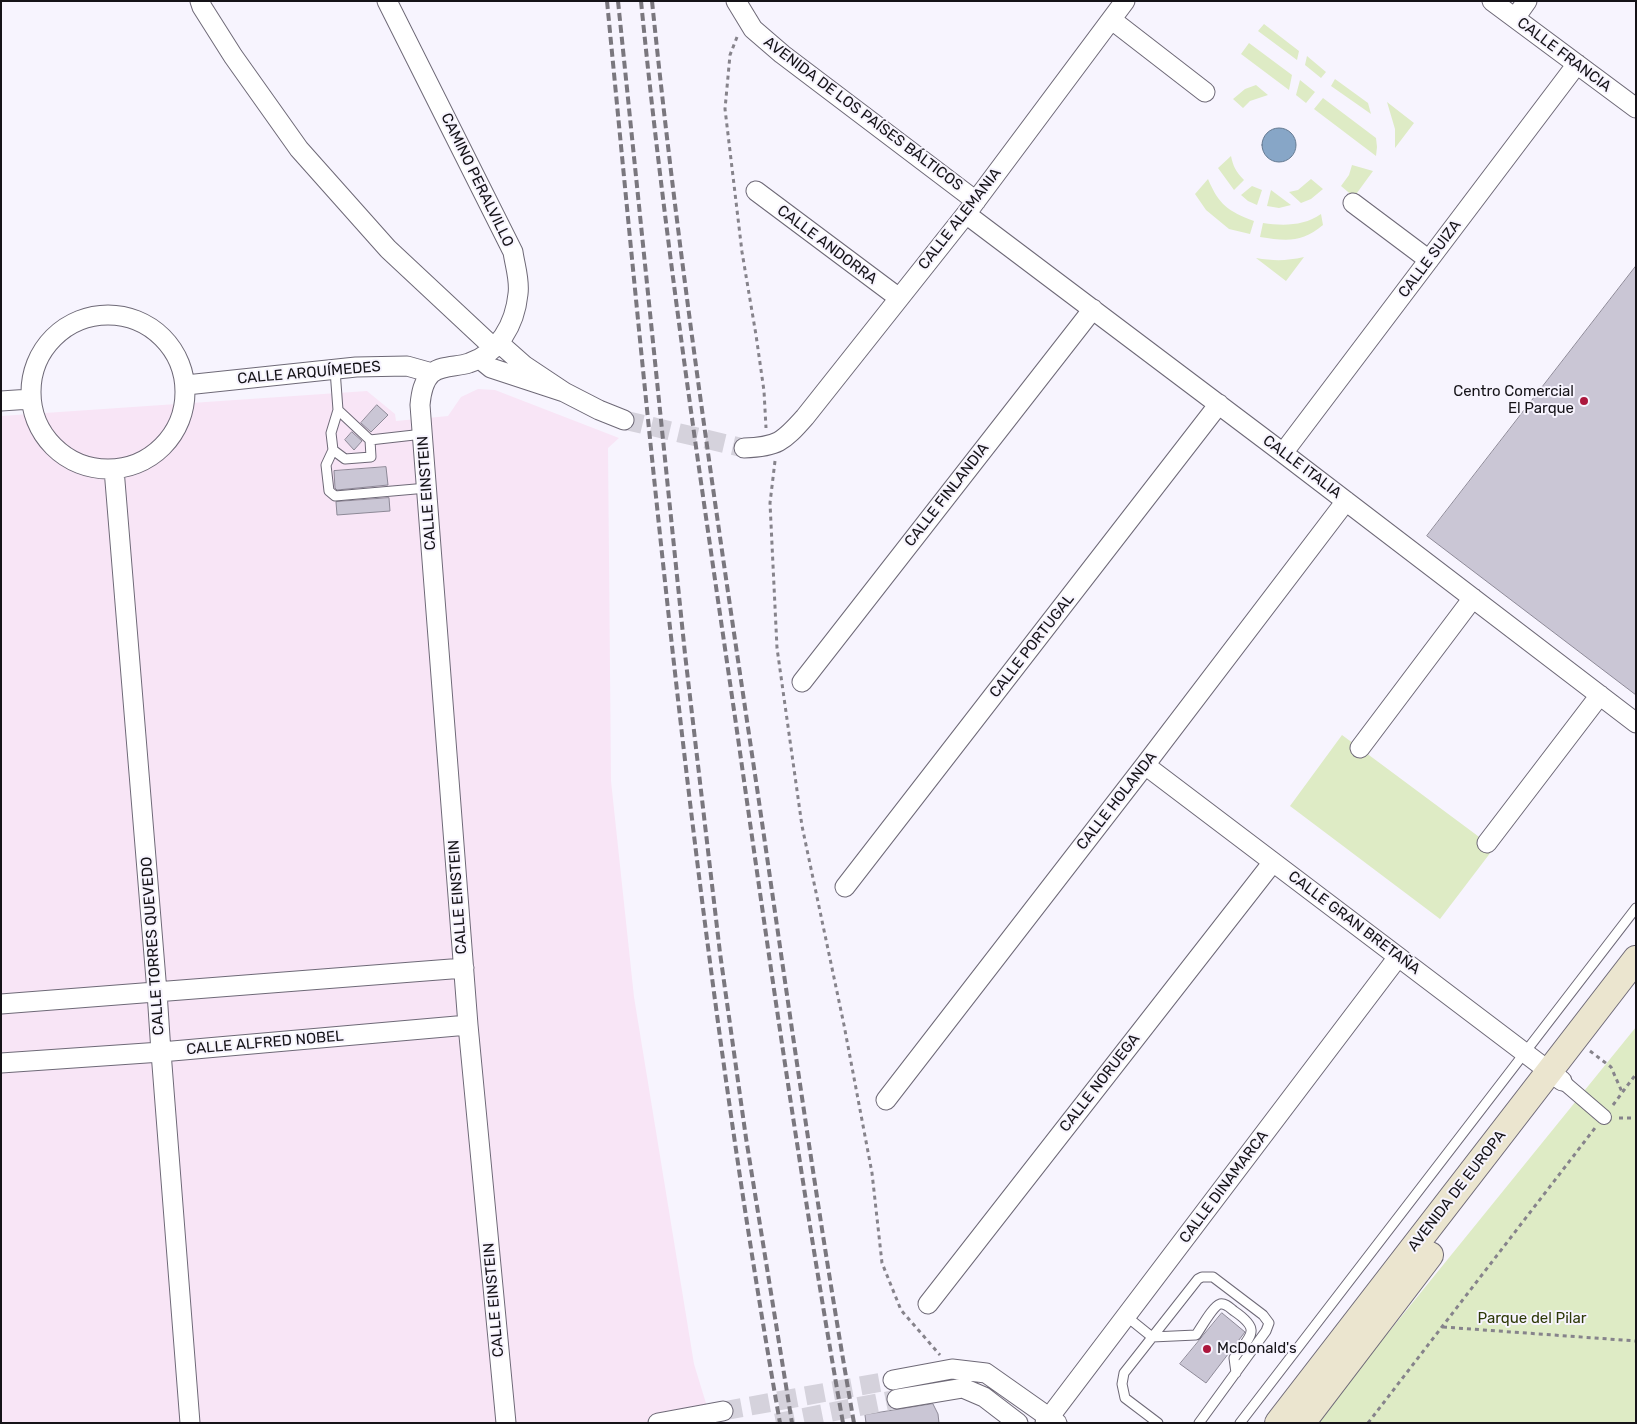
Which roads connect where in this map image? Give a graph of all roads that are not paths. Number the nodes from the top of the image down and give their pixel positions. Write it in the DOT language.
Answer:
graph roads {
  1 [pos="200,1"];
  2 [pos="387,1"];
  3 [pos="1126,1"];
  4 [pos="1492,1"];
  5 [pos="1527,1"];
  6 [pos="741,9"];
  7 [pos="1515,18"];
  8 [pos="1112,20"];
  9 [pos="1577,64"];
  10 [pos="1205,92"];
  11 [pos="1636,108"];
  12 [pos="756,191"];
  13 [pos="1354,203"];
  14 [pos="971,207"];
  15 [pos="1429,260"];
  16 [pos="899,298"];
  17 [pos="1093,309"];
  18 [pos="491,350"];
  19 [pos="335,370"];
  20 [pos="432,374"];
  21 [pos="186,385"];
  22 [pos="564,392"];
  23 [pos="31,399"];
  24 [pos="1,401"];
  25 [pos="1219,404"];
  26 [pos="338,410"];
  27 [pos="624,420"];
  28 [pos="423,434"];
  29 [pos="370,440"];
  30 [pos="744,448"];
  31 [pos="333,450"];
  32 [pos="1283,453"];
  33 [pos="114,469"];
  34 [pos="427,488"];
  35 [pos="1346,501"];
  36 [pos="1473,598"];
  37 [pos="802,682"];
  38 [pos="1600,695"];
  39 [pos="1636,722"];
  40 [pos="1360,748"];
  41 [pos="1145,765"];
  42 [pos="1487,843"];
  43 [pos="1273,862"];
  44 [pos="845,887"];
  45 [pos="1636,908"];
  46 [pos="1398,956"];
  47 [pos="1636,959"];
  48 [pos="464,968"];
  49 [pos="1636,984"];
  50 [pos="158,992"];
  51 [pos="1,1004"];
  52 [pos="468,1025"];
  53 [pos="161,1052"];
  54 [pos="1525,1053"];
  55 [pos="1,1063"];
  56 [pos="1556,1076"];
  57 [pos="886,1100"];
  58 [pos="1604,1117"];
  59 [pos="928,1304"];
  60 [pos="1126,1316"];
  61 [pos="1152,1336"];
  62 [pos="1236,1372"];
  63 [pos="894,1380"];
  64 [pos="897,1399"];
  65 [pos="723,1411"];
  66 [pos="1050,1421"];
  67 [pos="190,1423"];
  68 [pos="506,1423"];
  69 [pos="658,1423"];
  70 [pos="1018,1423"];
  71 [pos="1158,1423"];
  72 [pos="1199,1423"];
  73 [pos="1240,1423"];
  74 [pos="1278,1423"];
  75 [pos="1302,1423"];
  1 -- 18 [label="street"];
  2 -- 18 [label="street, CAMINO PERALVILLO"];
  3 -- 8 [label="street, CALLE ALEMANIA"];
  4 -- 7 [label="street, CALLE FRANCIA"];
  5 -- 7 [label="street"];
  6 -- 14 [label="street, AVENIDA DE LOS PAÍSES BÁLTICOS"];
  7 -- 9 [label="street, CALLE FRANCIA"];
  8 -- 10 [label="street"];
  8 -- 14 [label="street, CALLE ALEMANIA"];
  9 -- 11 [label="street, CALLE FRANCIA"];
  9 -- 15 [label="street, CALLE SUIZA"];
  12 -- 16 [label="street, CALLE ANDORRA"];
  13 -- 15 [label="street"];
  14 -- 16 [label="street, CALLE ALEMANIA"];
  14 -- 17 [label="street, CALLE ITALIA"];
  15 -- 32 [label="street, CALLE SUIZA"];
  16 -- 30 [label="street, CALLE ALEMANIA"];
  17 -- 25 [label="street, CALLE ITALIA"];
  17 -- 37 [label="street, CALLE FINLANDIA"];
  18 -- 20 [label="street"];
  18 -- 22 [label="street"];
  18 -- 22 [label="street"];
  19 -- 20 [label="street, CALLE ARQUÍMEDES"];
  19 -- 21 [label="street, CALLE ARQUÍMEDES"];
  19 -- 26 [label="lane"];
  20 -- 28 [label="street, CALLE EINSTEIN"];
  21 -- 23 [label="street"];
  21 -- 33 [label="street"];
  22 -- 27 [label="street"];
  23 -- 24 [label="street"];
  23 -- 33 [label="street"];
  25 -- 32 [label="street, CALLE ITALIA"];
  25 -- 44 [label="street, CALLE PORTUGAL"];
  26 -- 29 [label="lane"];
  26 -- 31 [label="lane"];
  28 -- 29 [label="lane"];
  28 -- 34 [label="street, CALLE EINSTEIN"];
  29 -- 31 [label="lane"];
  31 -- 34 [label="lane"];
  32 -- 35 [label="street, CALLE ITALIA"];
  33 -- 50 [label="street, CALLE TORRES QUEVEDO"];
  34 -- 48 [label="street, CALLE EINSTEIN"];
  35 -- 36 [label="street, CALLE ITALIA"];
  35 -- 41 [label="street, CALLE HOLANDA"];
  36 -- 38 [label="street, CALLE ITALIA"];
  36 -- 40 [label="street"];
  38 -- 39 [label="street, CALLE ITALIA"];
  38 -- 42 [label="street"];
  41 -- 43 [label="street, CALLE GRAN BRETAÑA"];
  41 -- 57 [label="street, CALLE HOLANDA"];
  43 -- 46 [label="street, CALLE GRAN BRETAÑA"];
  43 -- 59 [label="street, CALLE NORUEGA"];
  45 -- 54 [label="lane"];
  46 -- 54 [label="street, CALLE GRAN BRETAÑA"];
  46 -- 60 [label="street, CALLE DINAMARCA"];
  47 -- 56 [label="main road, AVENIDA DE EUROPA"];
  48 -- 50 [label="street"];
  48 -- 52 [label="street, CALLE EINSTEIN"];
  49 -- 56 [label="main road, AVENIDA DE EUROPA"];
  50 -- 51 [label="street"];
  50 -- 53 [label="street, CALLE TORRES QUEVEDO"];
  52 -- 53 [label="street, CALLE ALFRED NOBEL"];
  52 -- 68 [label="street, CALLE EINSTEIN"];
  53 -- 55 [label="street, CALLE ALFRED NOBEL"];
  53 -- 67 [label="street, CALLE TORRES QUEVEDO"];
  54 -- 56 [label="street, CALLE GRAN BRETAÑA"];
  54 -- 73 [label="lane"];
  56 -- 58 [label="street"];
  56 -- 74 [label="main road, AVENIDA DE EUROPA"];
  56 -- 75 [label="main road, AVENIDA DE EUROPA"];
  60 -- 61 [label="lane"];
  60 -- 66 [label="street, CALLE DINAMARCA"];
  61 -- 62 [label="lane"];
  61 -- 62 [label="lane"];
  61 -- 71 [label="lane"];
  62 -- 72 [label="lane"];
  63 -- 66 [label="street"];
  64 -- 70 [label="street"];
  65 -- 69 [label="street"];
}
